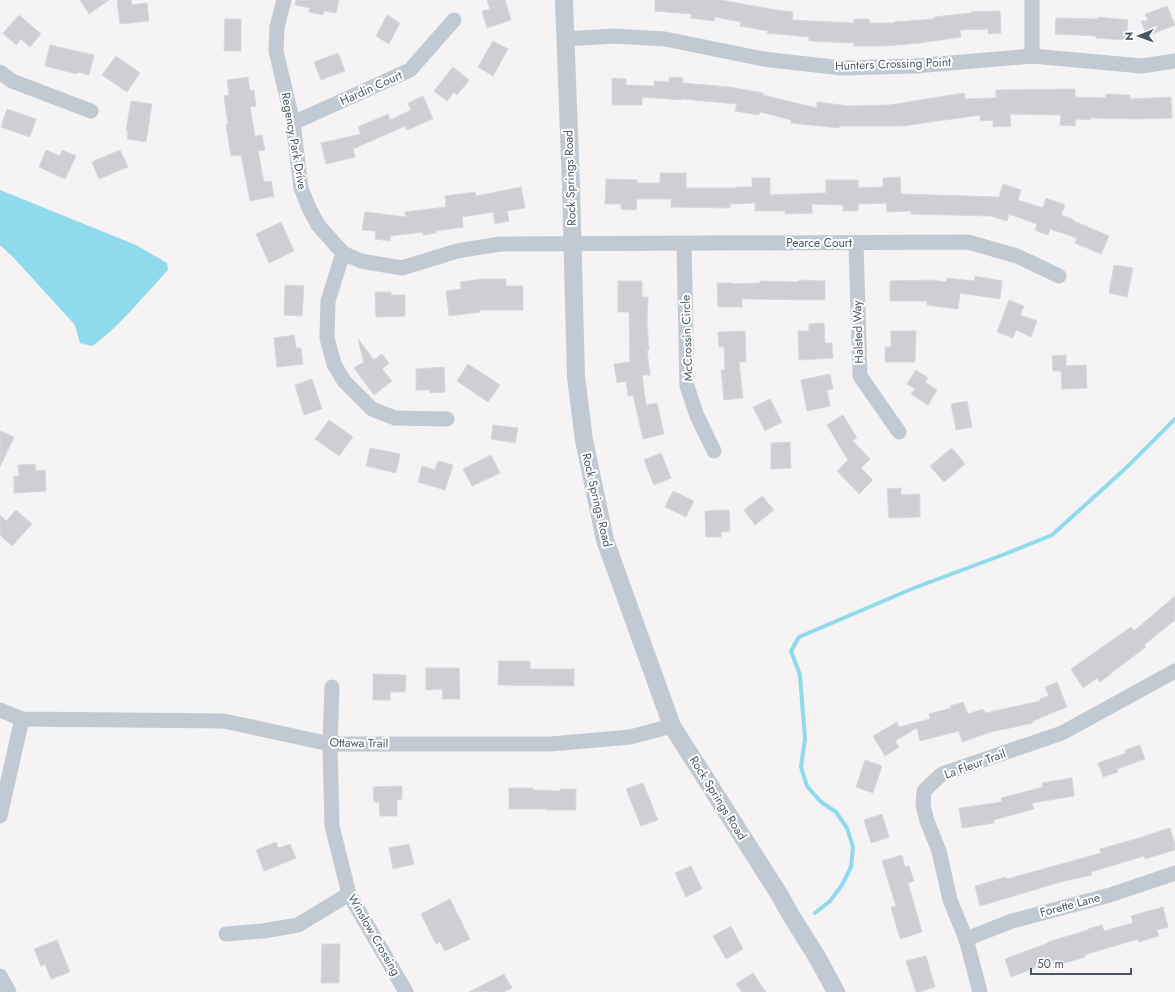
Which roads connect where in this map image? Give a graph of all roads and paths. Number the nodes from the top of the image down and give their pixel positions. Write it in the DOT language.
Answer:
graph roads {
  1 [pos="284,0"];
  2 [pos="564,0"];
  3 [pos="1032,0"];
  4 [pos="454,20"];
  5 [pos="566,39"];
  6 [pos="1032,56"];
  7 [pos="1175,61"];
  8 [pos="0,72"];
  9 [pos="91,111"];
  10 [pos="293,123"];
  11 [pos="856,243"];
  12 [pos="572,244"];
  13 [pos="684,244"];
  14 [pos="343,253"];
  15 [pos="1059,276"];
  16 [pos="447,420"];
  17 [pos="899,432"];
  18 [pos="714,451"];
  19 [pos="1175,671"];
  20 [pos="332,687"];
  21 [pos="0,710"];
  22 [pos="22,719"];
  23 [pos="672,726"];
  24 [pos="330,744"];
  25 [pos="0,816"];
  26 [pos="1175,873"];
  27 [pos="349,894"];
  28 [pos="226,934"];
  29 [pos="966,939"];
  30 [pos="0,976"];
  31 [pos="9,992"];
  32 [pos="406,992"];
  33 [pos="836,992"];
  34 [pos="980,992"];
  1 -- 10 [label="street, Regency Park Drive"];
  2 -- 5 [label="street, Rock Springs Road"];
  3 -- 6 [label="street"];
  4 -- 10 [label="street, Hardin Court"];
  5 -- 6 [label="street, Hunters Crossing Point"];
  5 -- 12 [label="street, Rock Springs Road"];
  6 -- 7 [label="street, Hunters Crossing Point"];
  8 -- 9 [label="street"];
  10 -- 14 [label="street, Regency Park Drive"];
  11 -- 13 [label="street, Pearce Court"];
  11 -- 15 [label="street, Pearce Court"];
  11 -- 17 [label="street, Halsted Way"];
  12 -- 13 [label="street, Pearce Court"];
  12 -- 14 [label="street, Regency Park Drive"];
  12 -- 23 [label="street, Rock Springs Road"];
  13 -- 18 [label="street, McCrossin Circle"];
  14 -- 16 [label="street"];
  19 -- 29 [label="street, La Fleur Trail"];
  20 -- 24 [label="street, Winslow Crossing"];
  21 -- 22 [label="street, Ottawa Trail"];
  22 -- 24 [label="street, Ottawa Trail"];
  22 -- 25 [label="street"];
  23 -- 24 [label="street, Ottawa Trail"];
  23 -- 33 [label="street, Rock Springs Road"];
  24 -- 27 [label="street, Winslow Crossing"];
  26 -- 29 [label="street, Forette Lane"];
  27 -- 28 [label="street"];
  27 -- 32 [label="street, Winslow Crossing"];
  29 -- 34 [label="street, La Fleur Trail"];
  30 -- 31 [label="street"];
}
